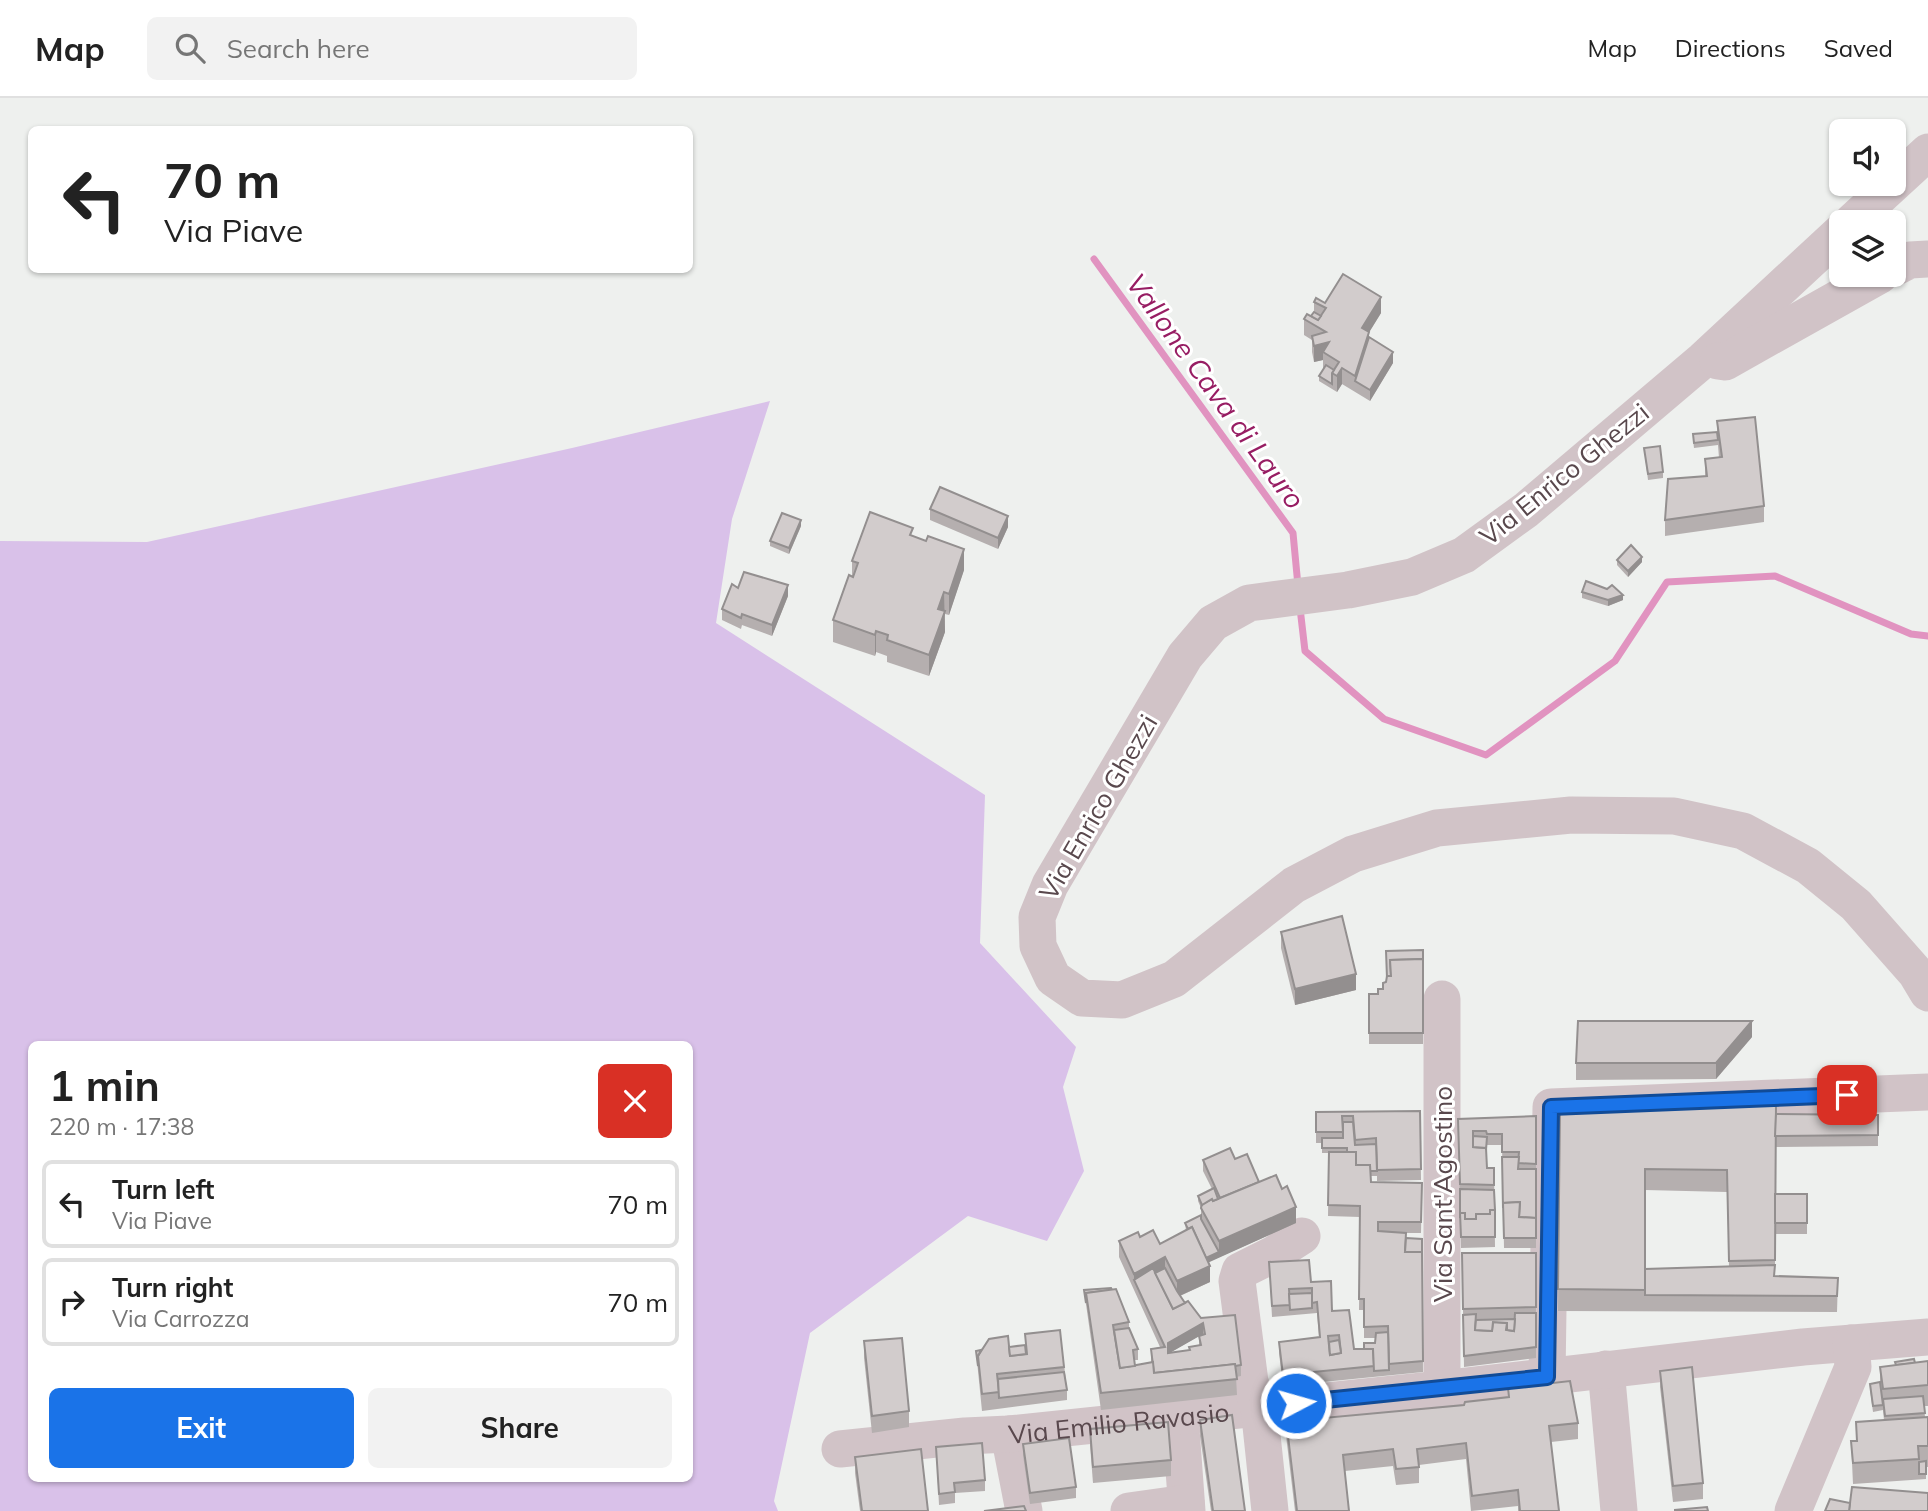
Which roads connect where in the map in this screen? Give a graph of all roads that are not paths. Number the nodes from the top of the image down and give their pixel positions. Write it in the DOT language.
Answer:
graph roads {
  1 [pos="1928,152"];
  2 [pos="1865,210"];
  3 [pos="1829,243"];
  4 [pos="1928,260"];
  5 [pos="1906,262"];
  6 [pos="1859,287"];
  7 [pos="1703,360"];
  8 [pos="1928,993"];
  9 [pos="1442,999"];
  10 [pos="1928,1092"];
  11 [pos="1302,1236"];
  12 [pos="1476,1257"];
  13 [pos="1549,1259"];
  14 [pos="1928,1337"];
  15 [pos="1851,1343"];
  16 [pos="1606,1369"];
  17 [pos="1547,1377"];
  18 [pos="1442,1389"];
  19 [pos="1259,1407"];
  20 [pos="1180,1415"];
  21 [pos="1009,1434"];
  22 [pos="840,1449"];
  23 [pos="1187,1507"];
  24 [pos="1024,1511"];
  25 [pos="1129,1511"];
  26 [pos="1270,1511"];
  27 [pos="1619,1511"];
  28 [pos="1793,1511"];
  1 -- 2 [label="street"];
  3 -- 7 [label="street, Via Enrico Ghezzi"];
  4 -- 5 [label="street"];
  6 -- 7 [label="street"];
  7 -- 8 [label="street, Via Enrico Ghezzi"];
  9 -- 12 [label="street, Via Sant'Agostino"];
  10 -- 13 [label="street"];
  11 -- 19 [label="street"];
  12 -- 13 [label="street"];
  12 -- 18 [label="street, Via Sant'Agostino"];
  13 -- 17 [label="street"];
  14 -- 15 [label="street, Via Emilio Ravasio"];
  15 -- 16 [label="street, Via Emilio Ravasio"];
  15 -- 28 [label="street"];
  16 -- 17 [label="street, Via Emilio Ravasio"];
  16 -- 27 [label="street"];
  17 -- 18 [label="street, Via Emilio Ravasio"];
  18 -- 19 [label="street, Via Emilio Ravasio"];
  19 -- 20 [label="street, Via Emilio Ravasio"];
  19 -- 26 [label="street"];
  20 -- 21 [label="street, Via Emilio Ravasio"];
  20 -- 23 [label="street"];
  21 -- 22 [label="street, Via Emilio Ravasio"];
  21 -- 24 [label="street"];
  23 -- 25 [label="street"];
}
